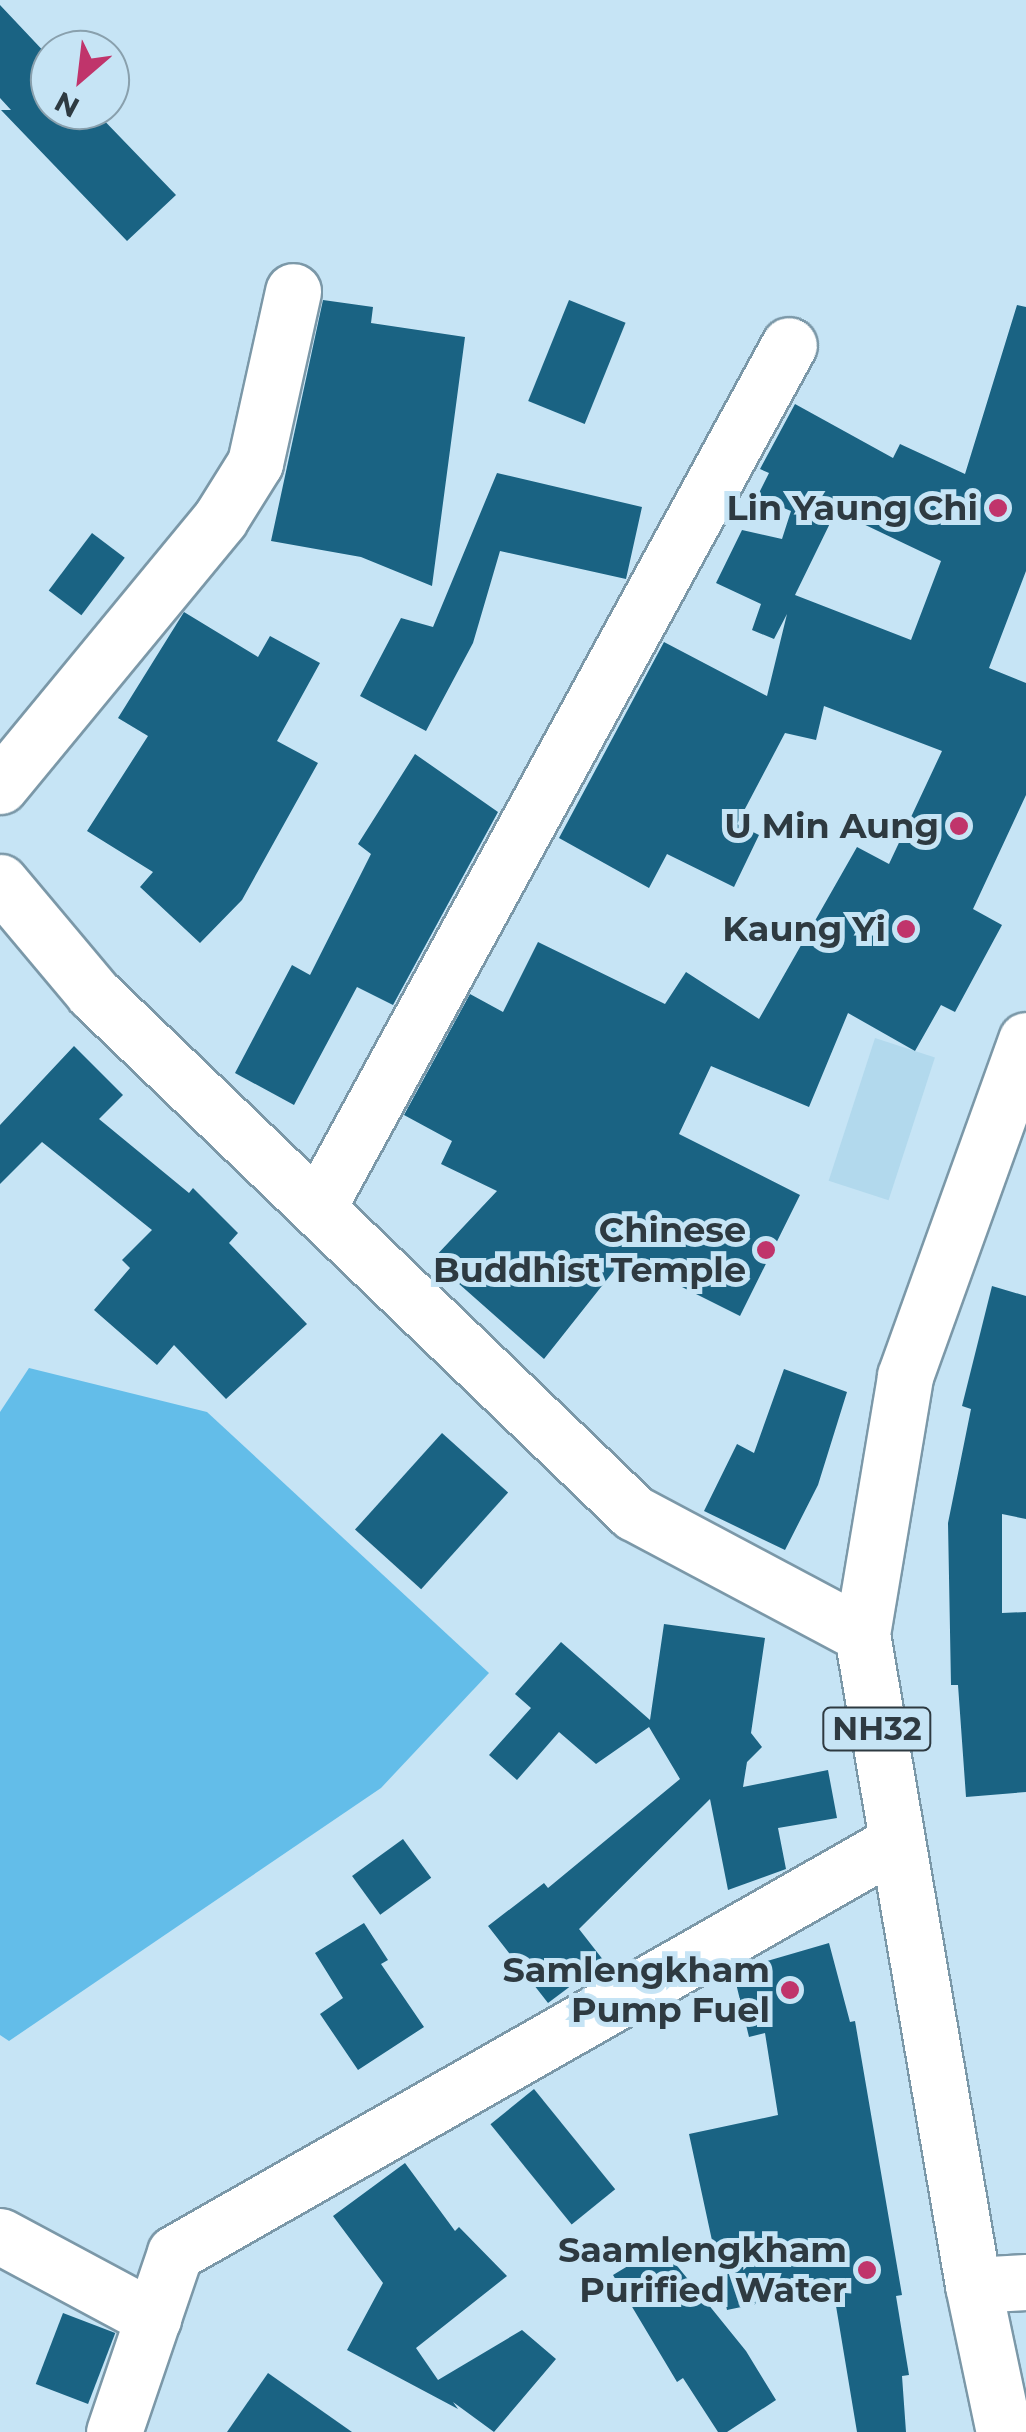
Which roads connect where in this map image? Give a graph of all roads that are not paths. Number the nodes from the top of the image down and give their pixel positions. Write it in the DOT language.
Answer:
graph roads {
  1 [pos="293,291"];
  2 [pos="789,344"];
  3 [pos="0,786"];
  4 [pos="0,882"];
  5 [pos="1021,1068"];
  6 [pos="318,1208"];
  7 [pos="862,1634"];
  8 [pos="896,1843"];
  9 [pos="0,2236"];
  10 [pos="1026,2282"];
  11 [pos="972,2285"];
  12 [pos="153,2318"];
  13 [pos="114,2432"];
  14 [pos="1004,2432"];
  1 -- 3 [label="main road"];
  2 -- 6 [label="main road"];
  4 -- 6 [label="main road"];
  5 -- 7 [label="main road, NH32"];
  6 -- 7 [label="main road"];
  7 -- 8 [label="main road, NH32"];
  8 -- 11 [label="main road, NH32"];
  8 -- 12 [label="main road"];
  9 -- 12 [label="main road"];
  10 -- 11 [label="main road"];
  11 -- 14 [label="main road, NH32"];
  12 -- 13 [label="main road"];
}
